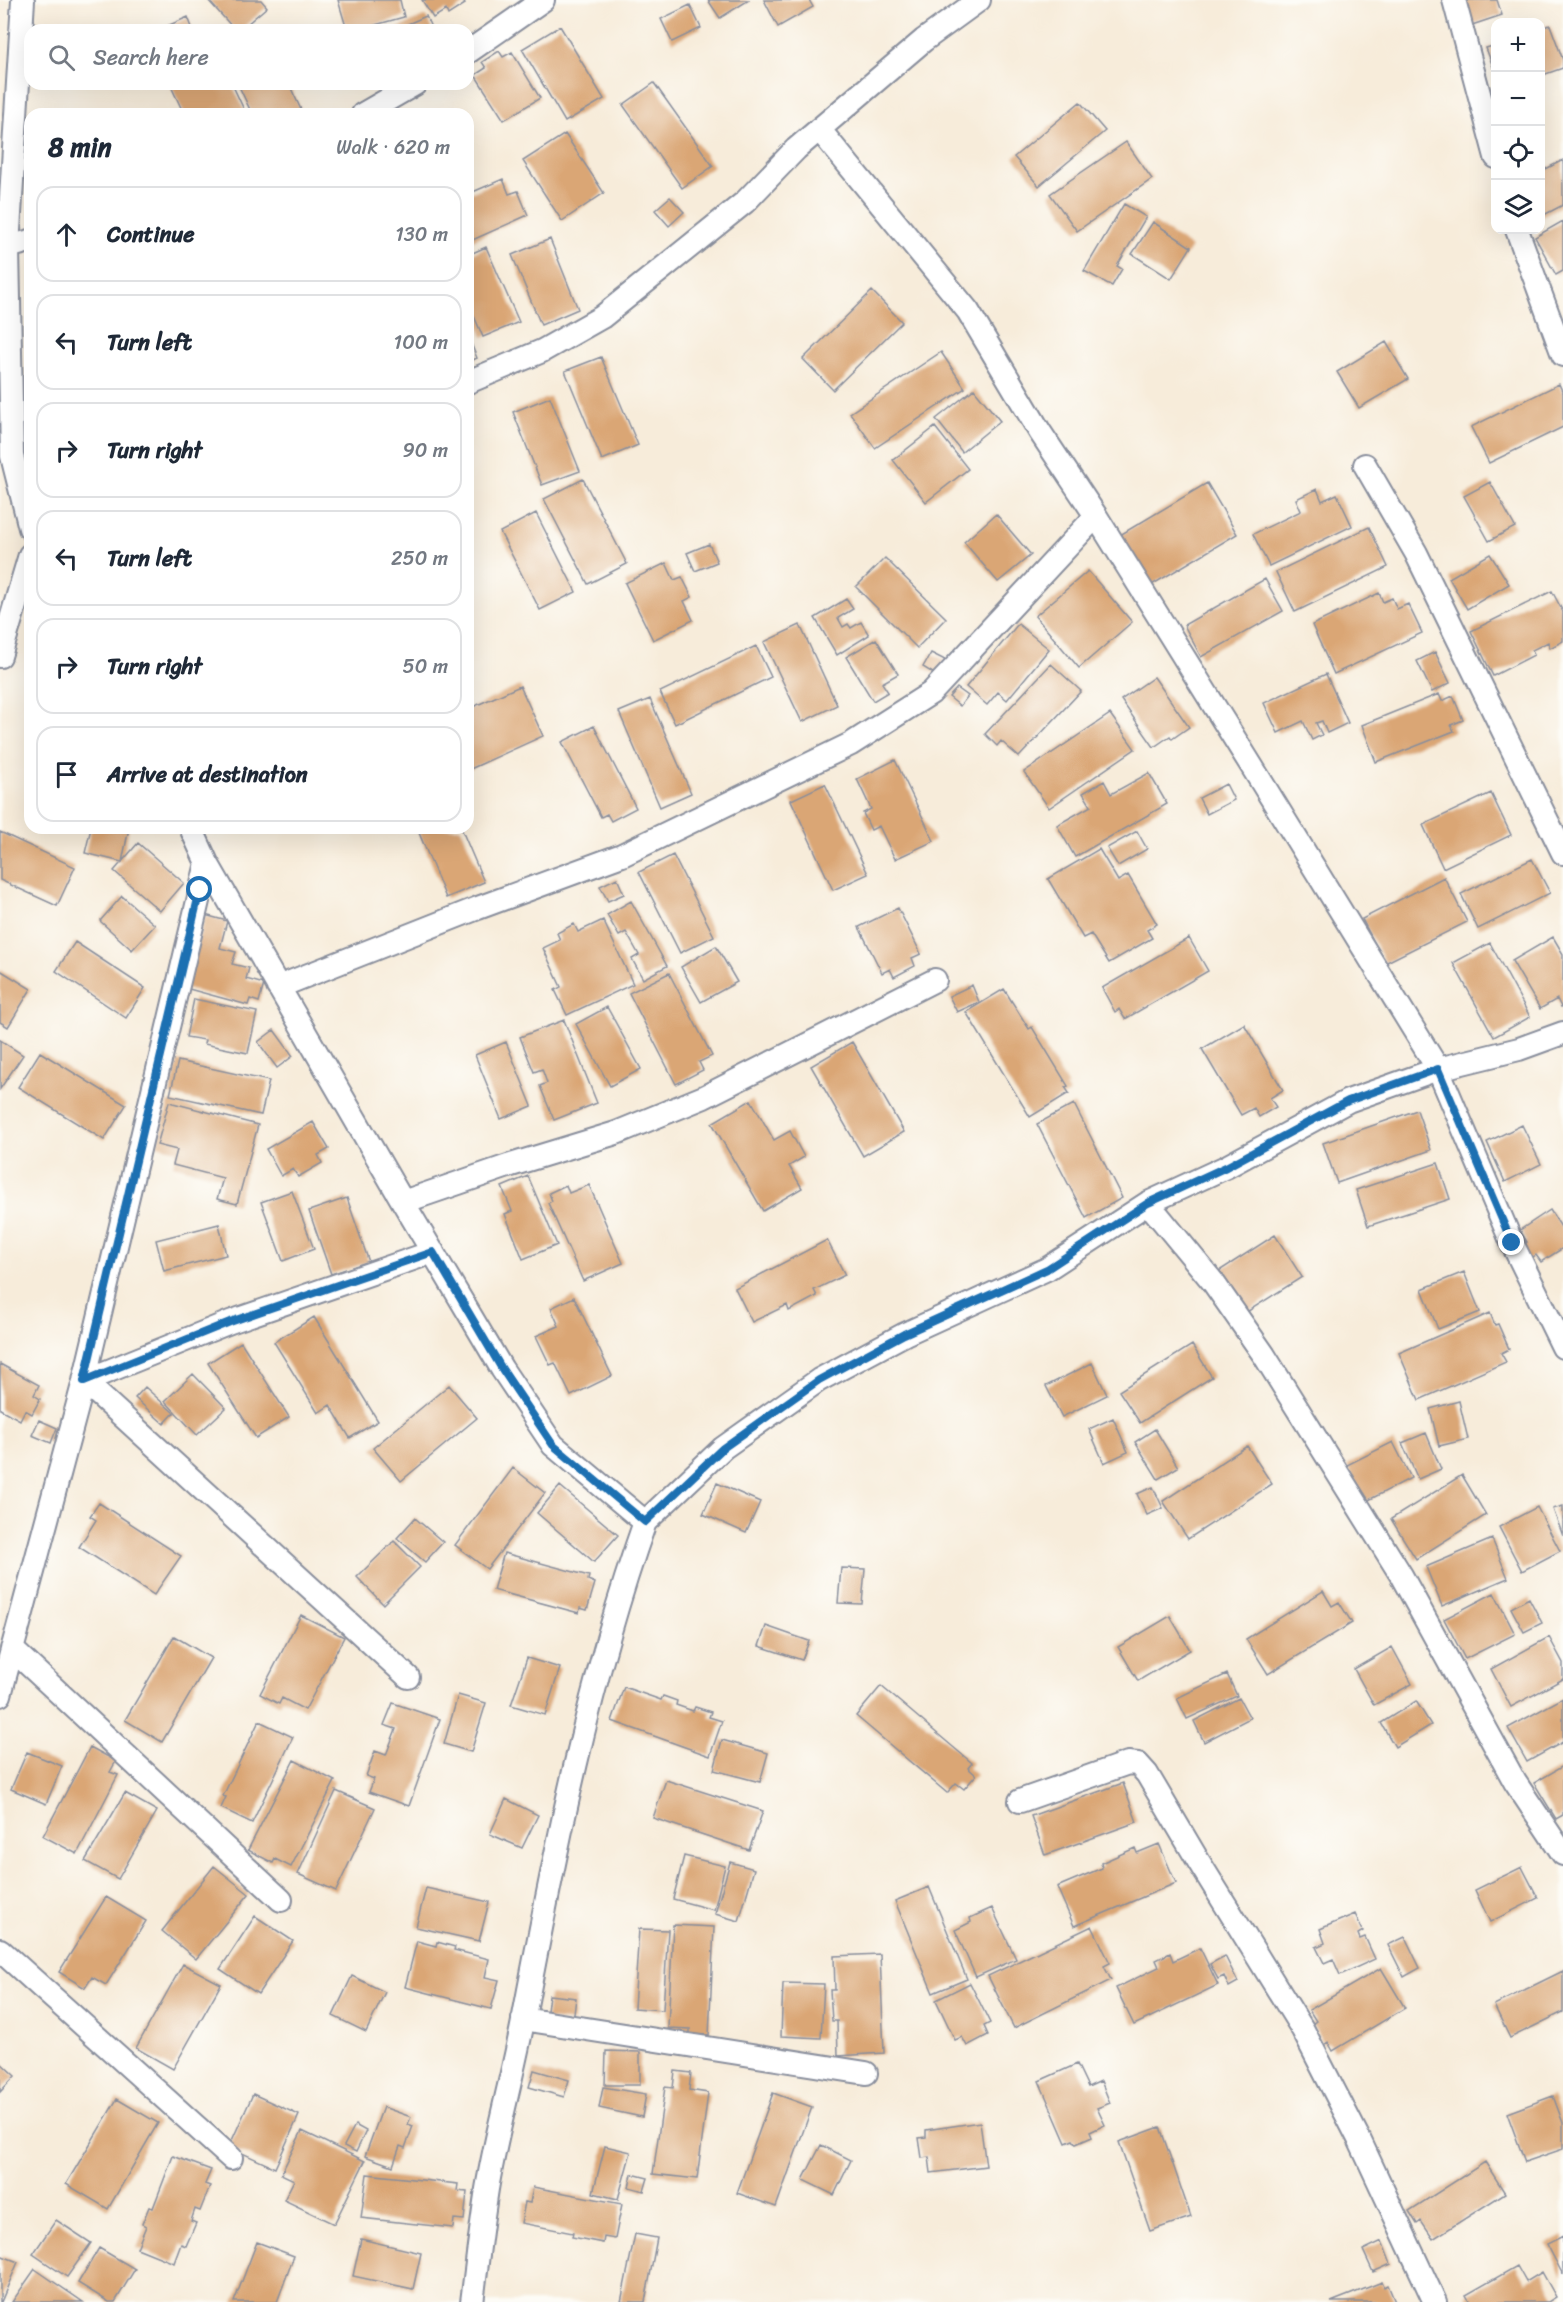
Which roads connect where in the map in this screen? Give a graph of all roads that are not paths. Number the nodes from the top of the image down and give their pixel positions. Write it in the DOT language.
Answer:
graph roads {
  1 [pos="23,0"];
  2 [pos="543,0"];
  3 [pos="979,0"];
  4 [pos="1454,0"];
  5 [pos="474,48"];
  6 [pos="405,90"];
  7 [pos="373,108"];
  8 [pos="819,129"];
  9 [pos="1491,138"];
  10 [pos="5,220"];
  11 [pos="1518,234"];
  12 [pos="24,242"];
  13 [pos="8,246"];
  14 [pos="1563,355"];
  15 [pos="474,379"];
  16 [pos="1365,465"];
  17 [pos="24,504"];
  18 [pos="1096,516"];
  19 [pos="24,575"];
  20 [pos="0,656"];
  21 [pos="193,834"];
  22 [pos="1563,853"];
  23 [pos="207,863"];
  24 [pos="935,980"];
  25 [pos="278,987"];
  26 [pos="1563,1033"];
  27 [pos="1438,1069"];
  28 [pos="403,1202"];
  29 [pos="1148,1203"];
  30 [pos="433,1252"];
  31 [pos="1563,1347"];
  32 [pos="84,1381"];
  33 [pos="645,1522"];
  34 [pos="12,1649"];
  35 [pos="408,1677"];
  36 [pos="0,1695"];
  37 [pos="1020,1801"];
  38 [pos="1563,1854"];
  39 [pos="281,1900"];
  40 [pos="0,1950"];
  41 [pos="523,2019"];
  42 [pos="866,2073"];
  43 [pos="231,2157"];
  44 [pos="472,2302"];
  45 [pos="1435,2302"];
  1 -- 10 [label="street"];
  2 -- 5 [label="street"];
  3 -- 8 [label="street"];
  4 -- 9 [label="street"];
  6 -- 7 [label="street"];
  8 -- 15 [label="street"];
  8 -- 18 [label="street"];
  10 -- 13 [label="street"];
  11 -- 14 [label="street"];
  12 -- 13 [label="street"];
  13 -- 17 [label="street"];
  16 -- 22 [label="street"];
  18 -- 25 [label="street"];
  18 -- 27 [label="street"];
  19 -- 20 [label="street"];
  21 -- 23 [label="street"];
  23 -- 25 [label="street"];
  23 -- 32 [label="street"];
  24 -- 28 [label="street"];
  25 -- 28 [label="street"];
  26 -- 27 [label="street"];
  27 -- 29 [label="street"];
  27 -- 31 [label="street"];
  28 -- 30 [label="street"];
  29 -- 33 [label="street"];
  29 -- 38 [label="street"];
  30 -- 32 [label="street"];
  30 -- 33 [label="street"];
  32 -- 34 [label="street"];
  32 -- 35 [label="street"];
  33 -- 41 [label="street"];
  34 -- 36 [label="street"];
  34 -- 39 [label="street"];
  37 -- 45 [label="street"];
  40 -- 43 [label="street"];
  41 -- 42 [label="street"];
  41 -- 44 [label="street"];
}
